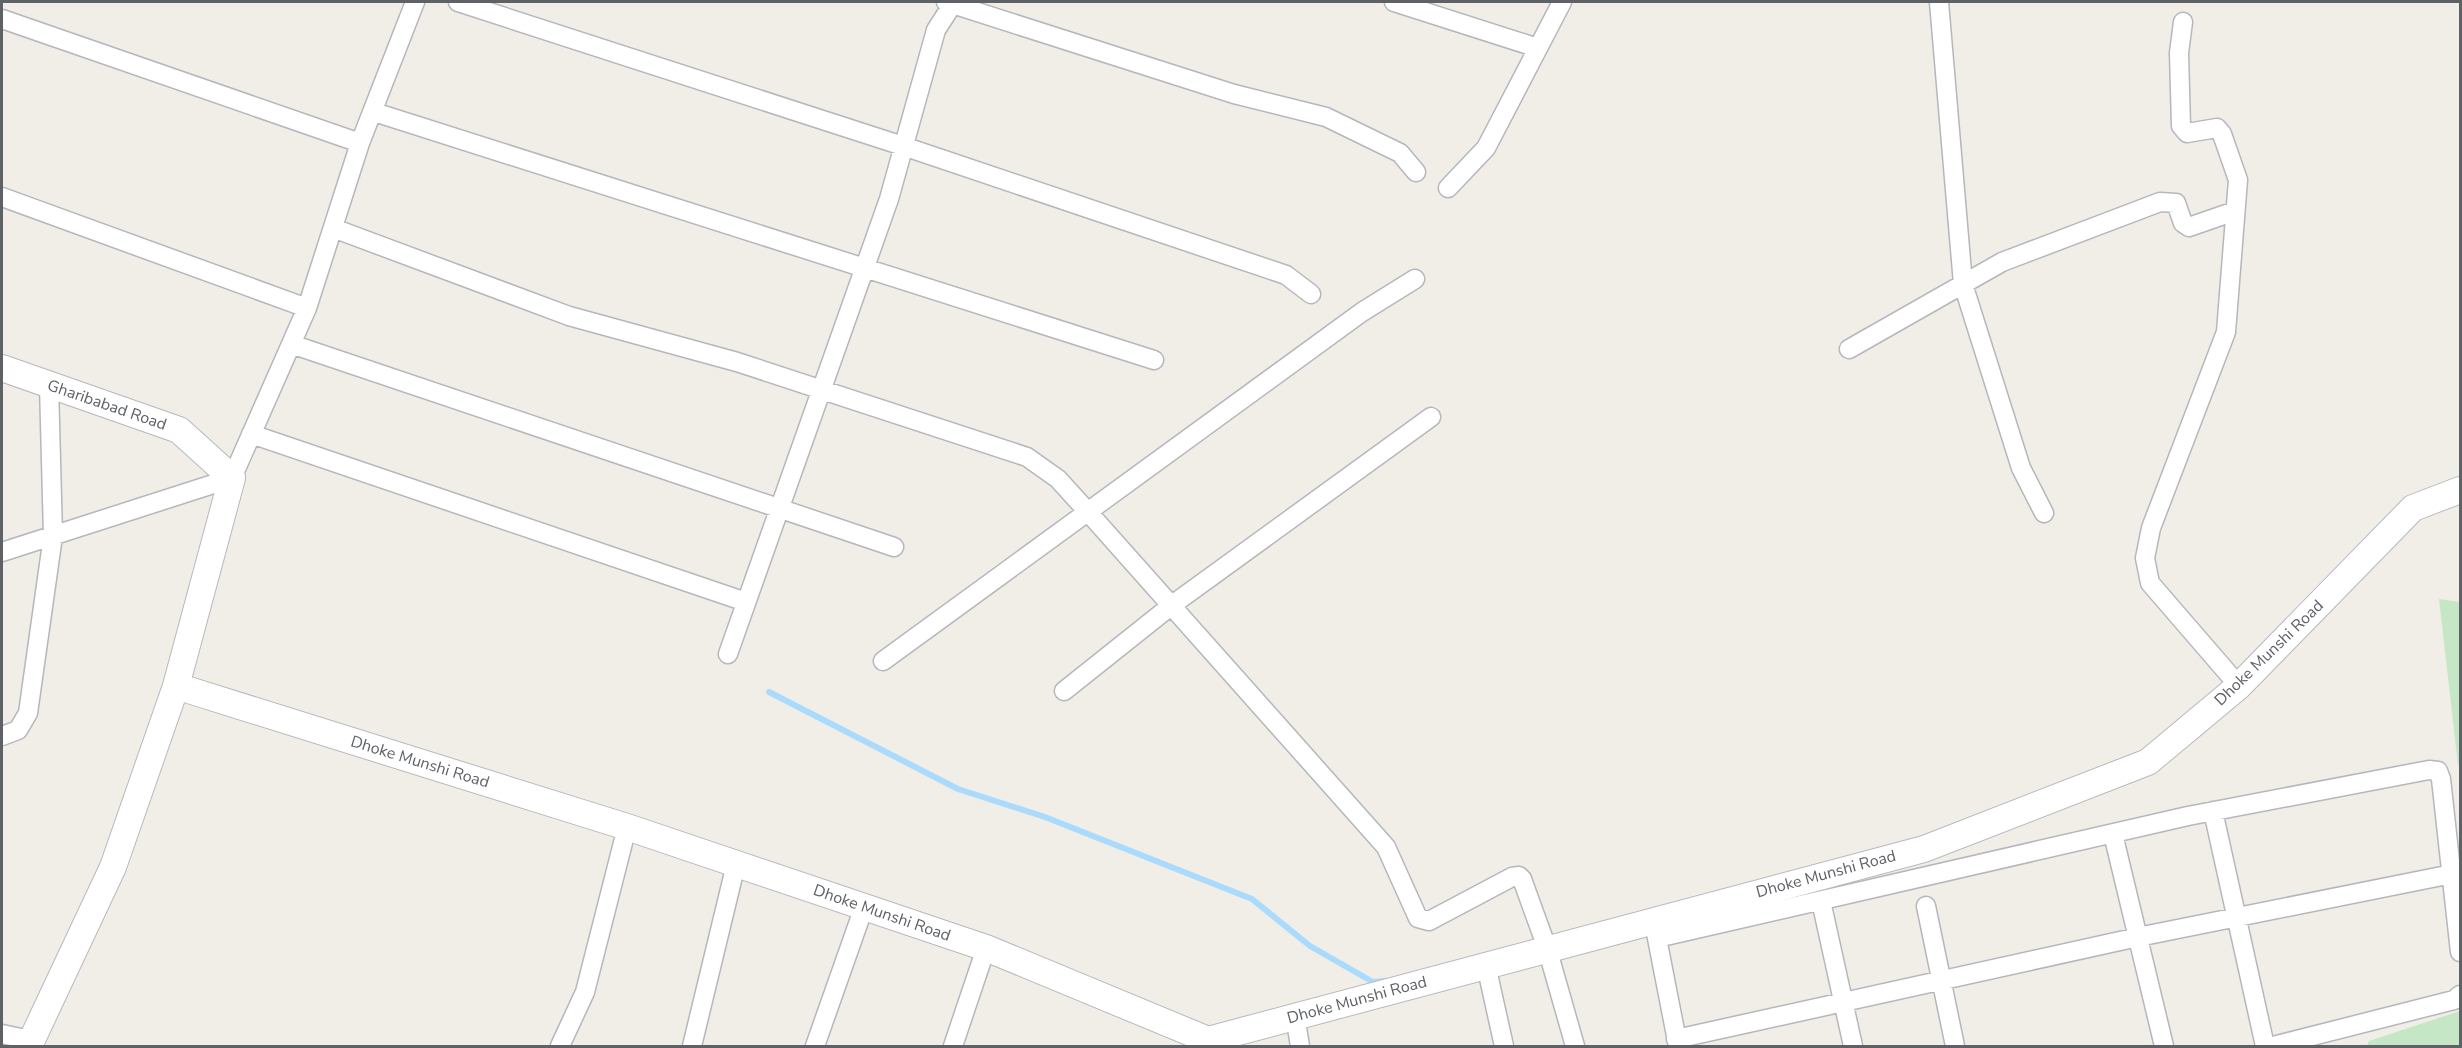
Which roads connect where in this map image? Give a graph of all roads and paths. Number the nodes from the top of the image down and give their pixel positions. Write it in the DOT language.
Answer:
graph roads {
  1 [pos="415,2"];
  2 [pos="458,2"];
  3 [pos="951,2"];
  4 [pos="1394,2"];
  5 [pos="1562,2"];
  6 [pos="1939,2"];
  7 [pos="2,19"];
  8 [pos="2183,22"];
  9 [pos="1538,48"];
  10 [pos="374,112"];
  11 [pos="360,142"];
  12 [pos="903,146"];
  13 [pos="1416,172"];
  14 [pos="1448,188"];
  15 [pos="2,197"];
  16 [pos="2235,211"];
  17 [pos="333,228"];
  18 [pos="864,268"];
  19 [pos="1415,279"];
  20 [pos="1963,284"];
  21 [pos="1311,294"];
  22 [pos="307,308"];
  23 [pos="291,344"];
  24 [pos="1849,349"];
  25 [pos="1154,360"];
  26 [pos="2,369"];
  27 [pos="49,385"];
  28 [pos="821,390"];
  29 [pos="1431,417"];
  30 [pos="251,434"];
  31 [pos="232,478"];
  32 [pos="2460,490"];
  33 [pos="779,508"];
  34 [pos="1088,512"];
  35 [pos="2044,513"];
  36 [pos="53,536"];
  37 [pos="894,547"];
  38 [pos="2,552"];
  39 [pos="746,602"];
  40 [pos="1172,605"];
  41 [pos="728,654"];
  42 [pos="883,661"];
  43 [pos="176,686"];
  44 [pos="2239,686"];
  45 [pos="1064,691"];
  46 [pos="2,736"];
  47 [pos="2213,812"];
  48 [pos="627,827"];
  49 [pos="2113,834"];
  50 [pos="736,864"];
  51 [pos="2452,874"];
  52 [pos="1821,901"];
  53 [pos="1926,906"];
  54 [pos="864,907"];
  55 [pos="2237,917"];
  56 [pos="1655,929"];
  57 [pos="2138,937"];
  58 [pos="986,948"];
  59 [pos="1547,948"];
  60 [pos="2460,952"];
  61 [pos="1486,965"];
  62 [pos="1943,981"];
  63 [pos="2460,995"];
  64 [pos="1843,1003"];
  65 [pos="1295,1016"];
  66 [pos="2,1034"];
  67 [pos="29,1043"];
  68 [pos="1677,1043"];
  69 [pos="560,1047"];
  70 [pos="692,1047"];
  71 [pos="815,1047"];
  72 [pos="953,1047"];
  73 [pos="1300,1047"];
  74 [pos="1504,1047"];
  75 [pos="1575,1047"];
  76 [pos="1853,1047"];
  77 [pos="1955,1047"];
  78 [pos="2164,1047"];
  79 [pos="2265,1047"];
  80 [pos="2273,1047"];
  1 -- 10 [label="street"];
  2 -- 12 [label="street"];
  3 -- 12 [label="street"];
  3 -- 13 [label="street"];
  4 -- 9 [label="street"];
  5 -- 9 [label="street"];
  6 -- 20 [label="street"];
  7 -- 11 [label="street"];
  8 -- 16 [label="street"];
  9 -- 14 [label="street"];
  10 -- 11 [label="street"];
  10 -- 18 [label="street"];
  11 -- 17 [label="street"];
  12 -- 18 [label="street"];
  12 -- 21 [label="street"];
  15 -- 22 [label="street"];
  16 -- 20 [label="street"];
  16 -- 44 [label="street"];
  17 -- 22 [label="street"];
  17 -- 28 [label="street"];
  18 -- 25 [label="street"];
  18 -- 28 [label="street"];
  19 -- 34 [label="street"];
  20 -- 24 [label="street"];
  20 -- 35 [label="street"];
  22 -- 23 [label="street"];
  23 -- 30 [label="street"];
  23 -- 33 [label="street"];
  26 -- 27 [label="street, Gharibabad Road"];
  27 -- 31 [label="street, Gharibabad Road"];
  27 -- 36 [label="street"];
  28 -- 33 [label="street"];
  28 -- 34 [label="street"];
  29 -- 40 [label="street"];
  30 -- 31 [label="street"];
  30 -- 39 [label="street"];
  31 -- 36 [label="street"];
  31 -- 43 [label="street"];
  32 -- 44 [label="street, Dhoke Munshi Road"];
  33 -- 37 [label="street"];
  33 -- 39 [label="street"];
  34 -- 40 [label="street"];
  34 -- 42 [label="street"];
  36 -- 38 [label="street"];
  36 -- 46 [label="street"];
  39 -- 41 [label="street"];
  40 -- 45 [label="street"];
  40 -- 59 [label="street"];
  43 -- 48 [label="street, Dhoke Munshi Road"];
  43 -- 67 [label="street"];
  44 -- 56 [label="street, Dhoke Munshi Road"];
  47 -- 49 [label="street"];
  47 -- 51 [label="street"];
  47 -- 55 [label="street"];
  48 -- 50 [label="street, Dhoke Munshi Road"];
  48 -- 69 [label="street"];
  49 -- 52 [label="street"];
  49 -- 57 [label="street"];
  50 -- 54 [label="street, Dhoke Munshi Road"];
  50 -- 70 [label="street"];
  51 -- 55 [label="street"];
  51 -- 60 [label="street"];
  52 -- 56 [label="street"];
  52 -- 64 [label="street"];
  53 -- 62 [label="street"];
  54 -- 58 [label="street, Dhoke Munshi Road"];
  54 -- 71 [label="street"];
  55 -- 57 [label="street"];
  55 -- 79 [label="street"];
  56 -- 59 [label="street, Dhoke Munshi Road"];
  56 -- 68 [label="street"];
  57 -- 62 [label="street"];
  57 -- 78 [label="street"];
  58 -- 65 [label="street, Dhoke Munshi Road"];
  58 -- 72 [label="street"];
  59 -- 61 [label="street, Dhoke Munshi Road"];
  59 -- 75 [label="street"];
  61 -- 65 [label="street, Dhoke Munshi Road"];
  61 -- 74 [label="street"];
  62 -- 64 [label="street"];
  62 -- 77 [label="street"];
  63 -- 80 [label="street"];
  64 -- 68 [label="street"];
  64 -- 76 [label="street"];
  65 -- 73 [label="street"];
  66 -- 67 [label="street"];
}
